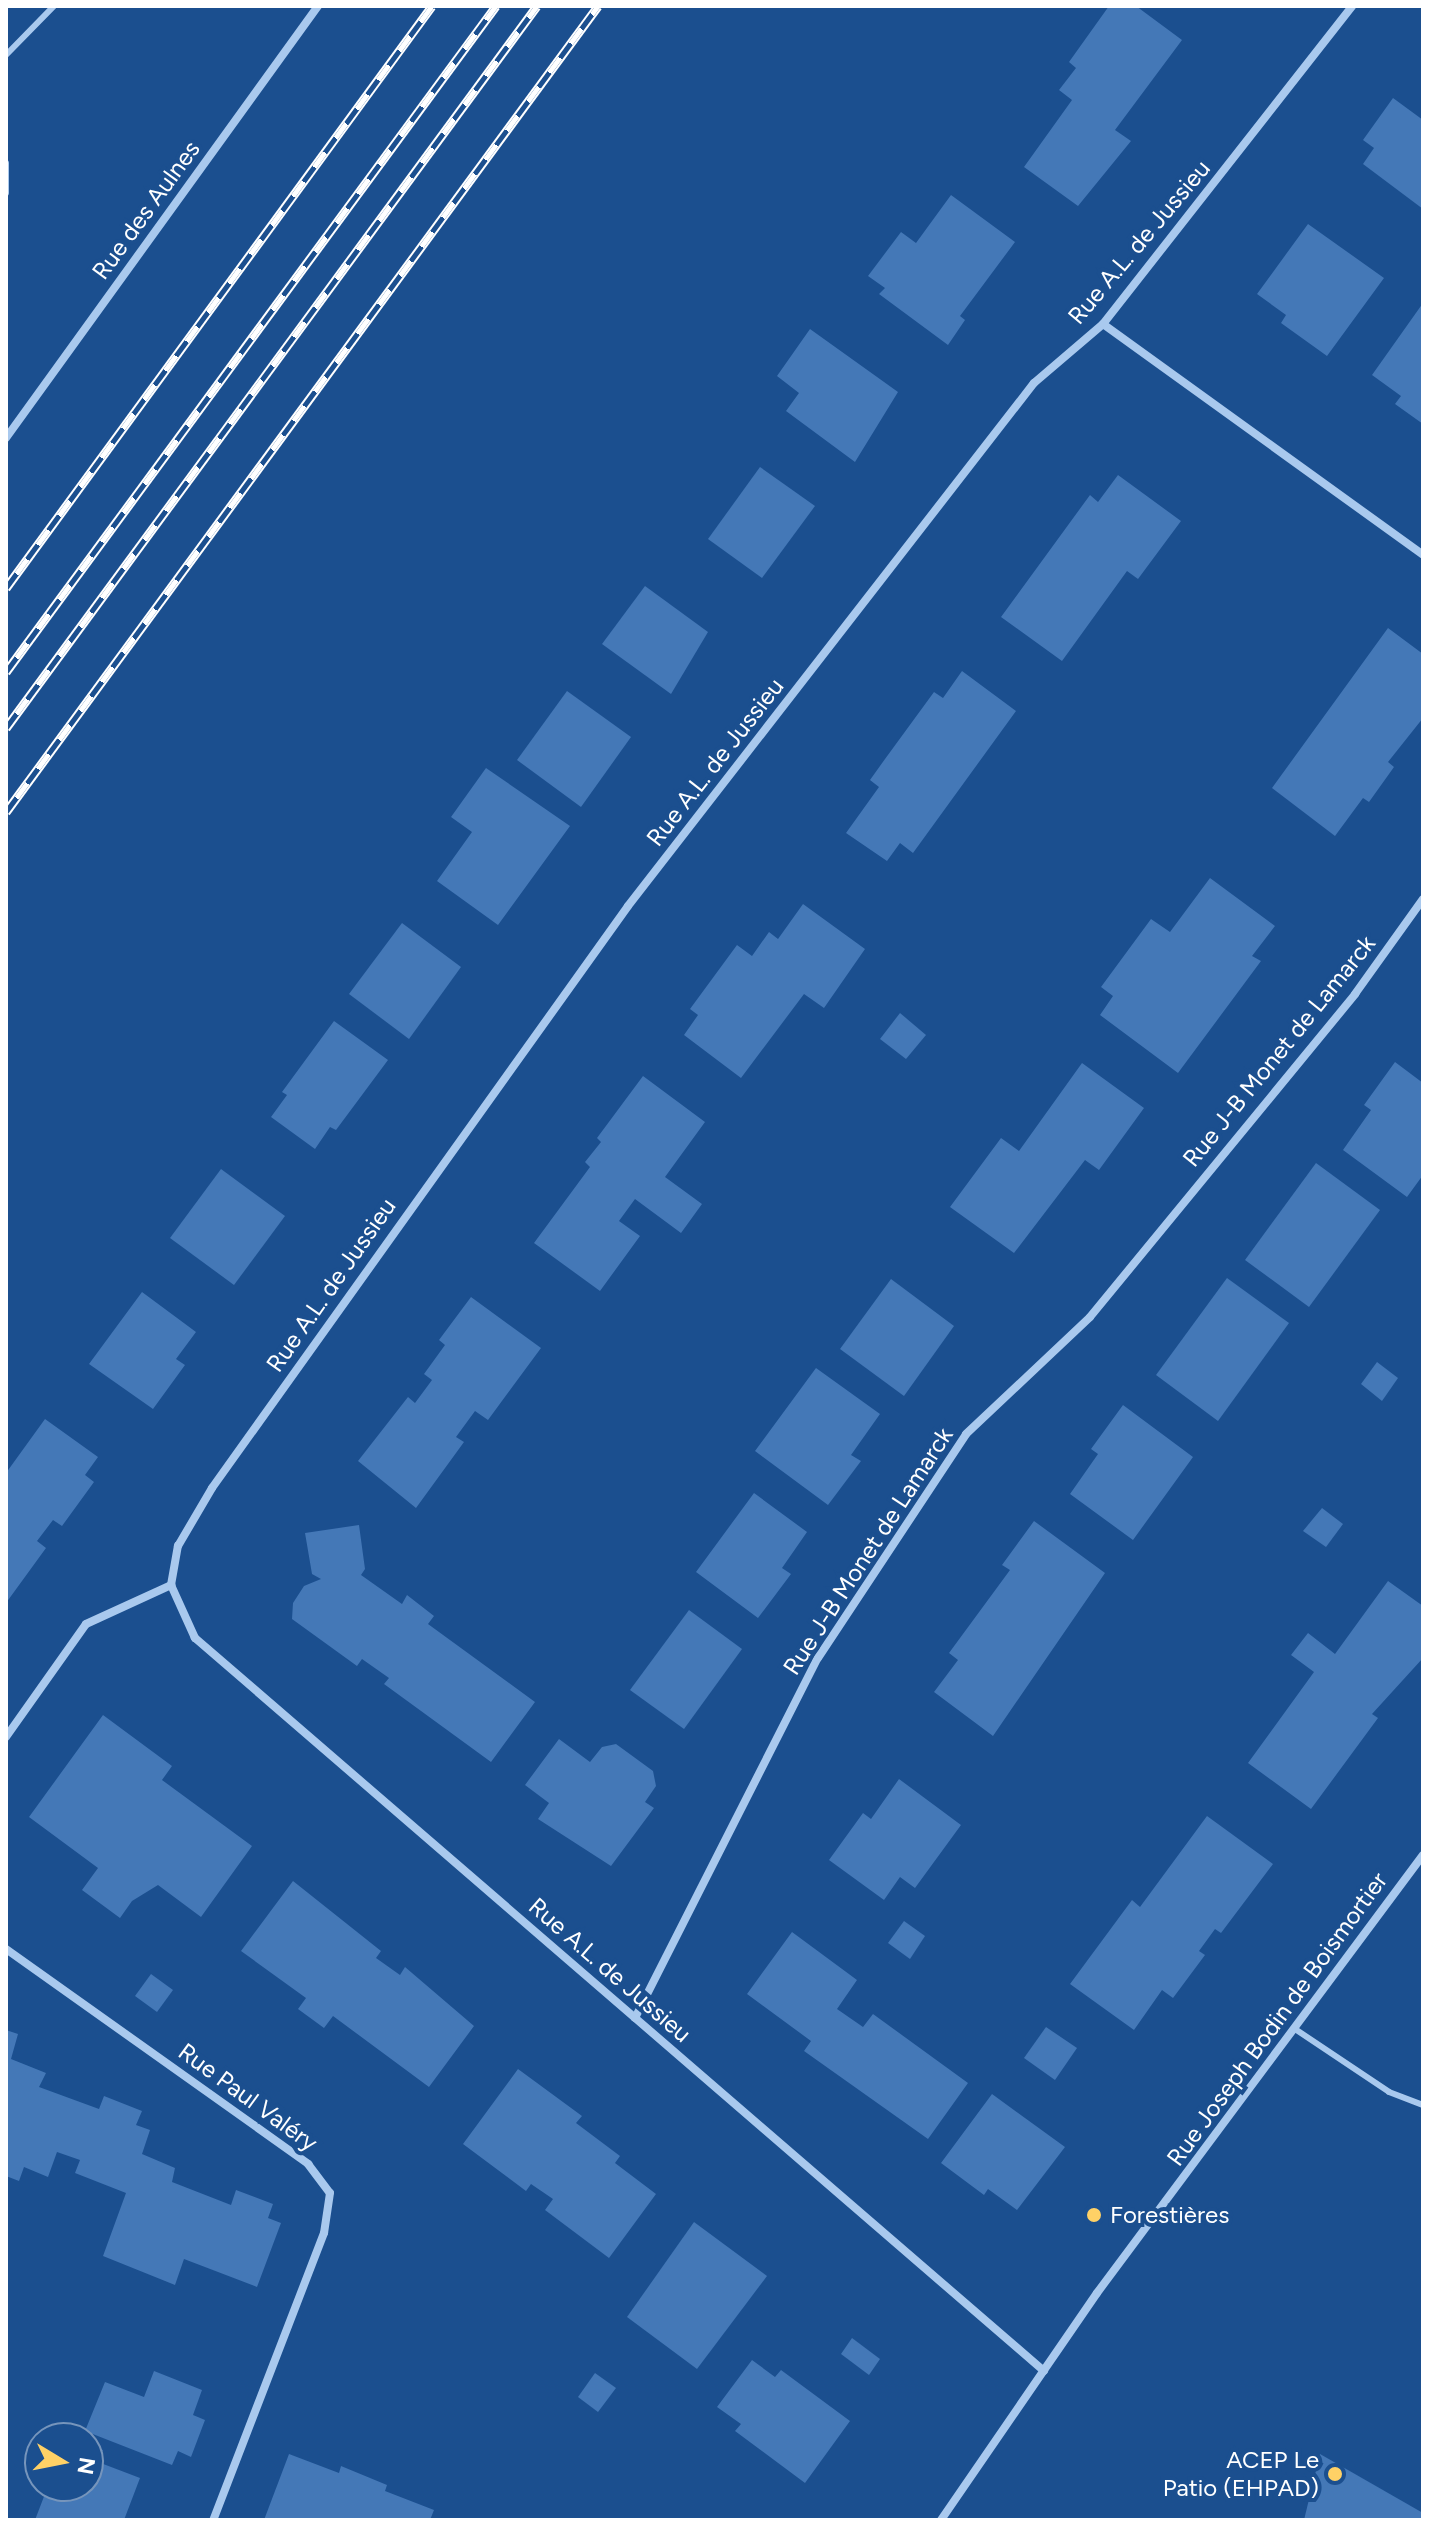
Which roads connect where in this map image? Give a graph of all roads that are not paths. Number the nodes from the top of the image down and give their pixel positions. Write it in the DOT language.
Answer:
graph roads {
  1 [pos="54,6"];
  2 [pos="318,6"];
  3 [pos="1352,6"];
  4 [pos="6,55"];
  5 [pos="6,163"];
  6 [pos="6,193"];
  7 [pos="1103,324"];
  8 [pos="6,438"];
  9 [pos="1423,555"];
  10 [pos="1423,899"];
  11 [pos="171,1585"];
  12 [pos="6,1737"];
  13 [pos="1423,1855"];
  14 [pos="6,1949"];
  15 [pos="635,2018"];
  16 [pos="1295,2029"];
  17 [pos="1423,2105"];
  18 [pos="1044,2371"];
  19 [pos="213,2520"];
  20 [pos="941,2520"];
  1 -- 4 [label="lane"];
  2 -- 8 [label="street, Rue des Aulnes"];
  3 -- 7 [label="street, Rue A.L. de Jussieu"];
  5 -- 6 [label="lane"];
  7 -- 9 [label="street"];
  7 -- 11 [label="street, Rue A.L. de Jussieu"];
  10 -- 15 [label="street, Rue J-B Monet de Lamarck"];
  11 -- 12 [label="street"];
  11 -- 15 [label="street, Rue A.L. de Jussieu"];
  13 -- 16 [label="street, Rue Joseph Bodin de Boismortier"];
  14 -- 19 [label="street, Rue Paul Valéry"];
  15 -- 18 [label="street, Rue A.L. de Jussieu"];
  16 -- 17 [label="lane"];
  16 -- 18 [label="street, Rue Joseph Bodin de Boismortier"];
  18 -- 20 [label="street, Rue Joseph Bodin de Boismortier"];
}
